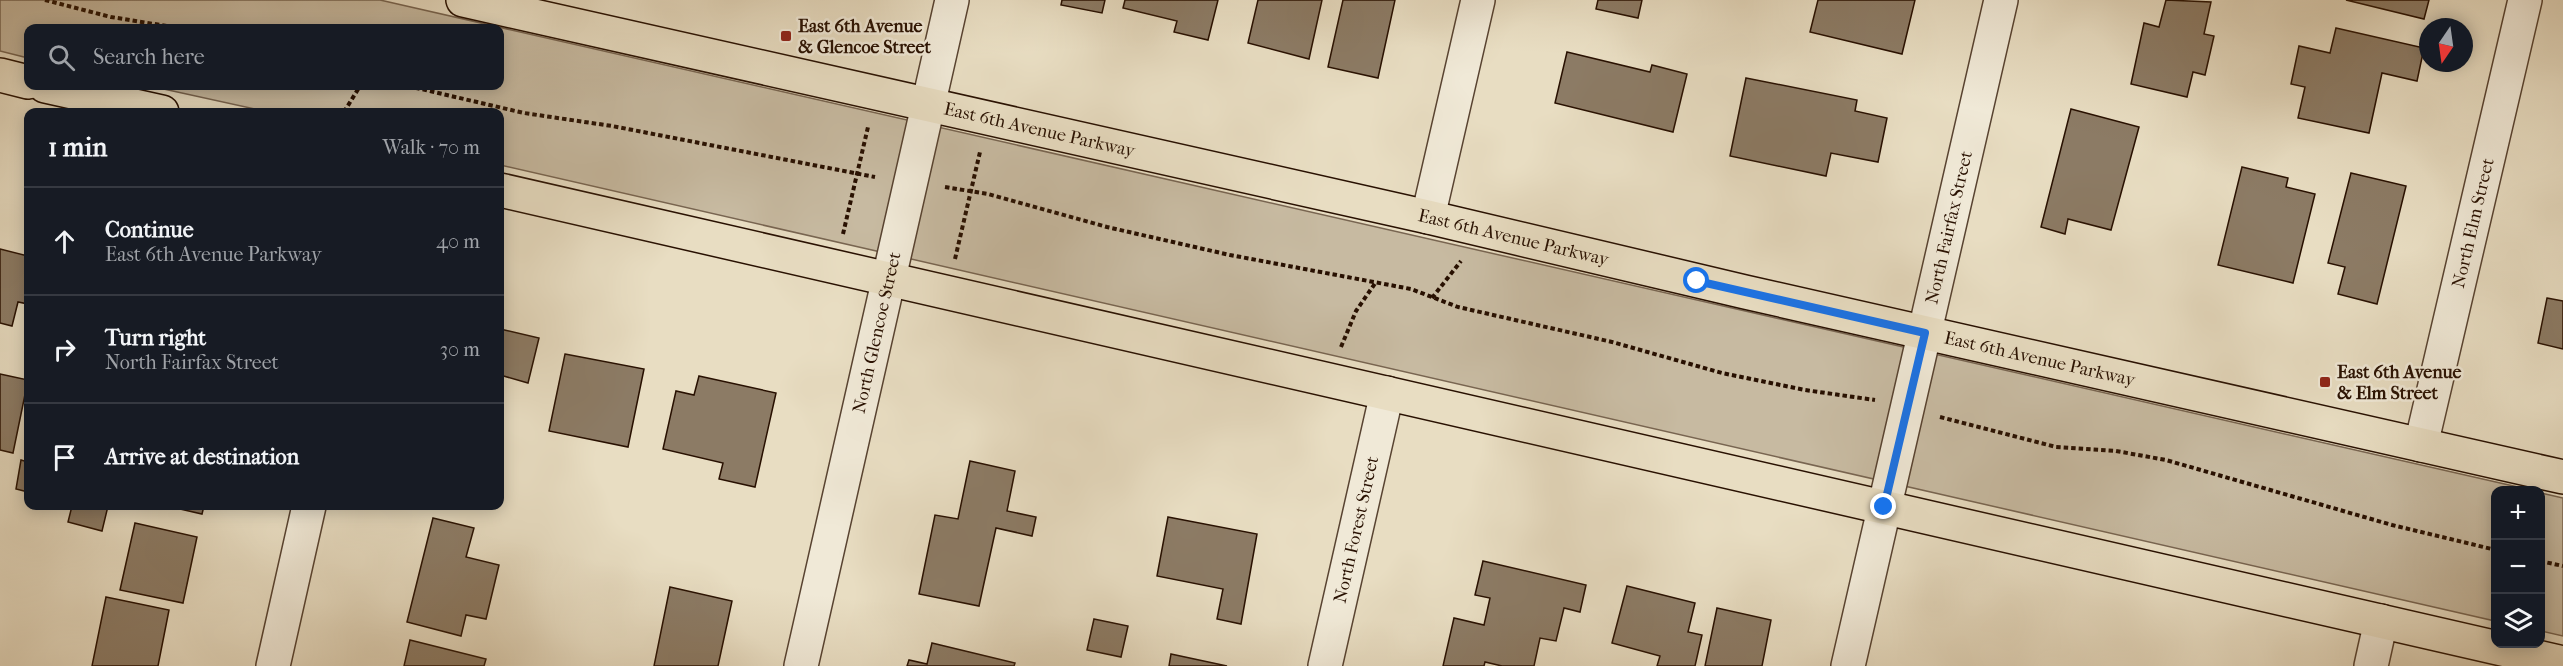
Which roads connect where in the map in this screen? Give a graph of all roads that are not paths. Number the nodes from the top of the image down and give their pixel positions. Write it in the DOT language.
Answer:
graph roads {
  1 [pos="463,0"];
  2 [pos="952,0"];
  3 [pos="1478,0"];
  4 [pos="2001,0"];
  5 [pos="2525,0"];
  6 [pos="0,75"];
  7 [pos="24,81"];
  8 [pos="63,90"];
  9 [pos="927,106"];
  10 [pos="144,108"];
  11 [pos="504,191"];
  12 [pos="1428,217"];
  13 [pos="889,279"];
  14 [pos="1925,333"];
  15 [pos="1387,393"];
  16 [pos="2421,445"];
  17 [pos="2563,477"];
  18 [pos="1884,507"];
  19 [pos="308,510"];
  20 [pos="2381,621"];
  21 [pos="2563,663"];
  22 [pos="273,666"];
  23 [pos="801,666"];
  24 [pos="1324,666"];
  25 [pos="1848,666"];
  26 [pos="2371,666"];
  1 -- 9 [label="main road, East 6th Avenue Parkway"];
  2 -- 9 [label="street, North Glencoe Street"];
  3 -- 12 [label="street"];
  4 -- 14 [label="street, North Fairfax Street"];
  5 -- 16 [label="street, North Elm Street"];
  6 -- 7 [label="main road"];
  8 -- 10 [label="main road"];
  9 -- 12 [label="main road, East 6th Avenue Parkway"];
  9 -- 13 [label="street, North Glencoe Street"];
  11 -- 13 [label="main road"];
  12 -- 14 [label="main road, East 6th Avenue Parkway"];
  13 -- 15 [label="main road"];
  13 -- 23 [label="street, North Glencoe Street"];
  14 -- 16 [label="main road, East 6th Avenue Parkway"];
  14 -- 18 [label="street, North Fairfax Street"];
  15 -- 18 [label="main road"];
  15 -- 24 [label="street, North Forest Street"];
  16 -- 17 [label="main road, East 6th Avenue Parkway"];
  18 -- 20 [label="main road"];
  18 -- 25 [label="street, North Fairfax Street"];
  19 -- 22 [label="street"];
  20 -- 21 [label="main road"];
  20 -- 26 [label="street"];
}
